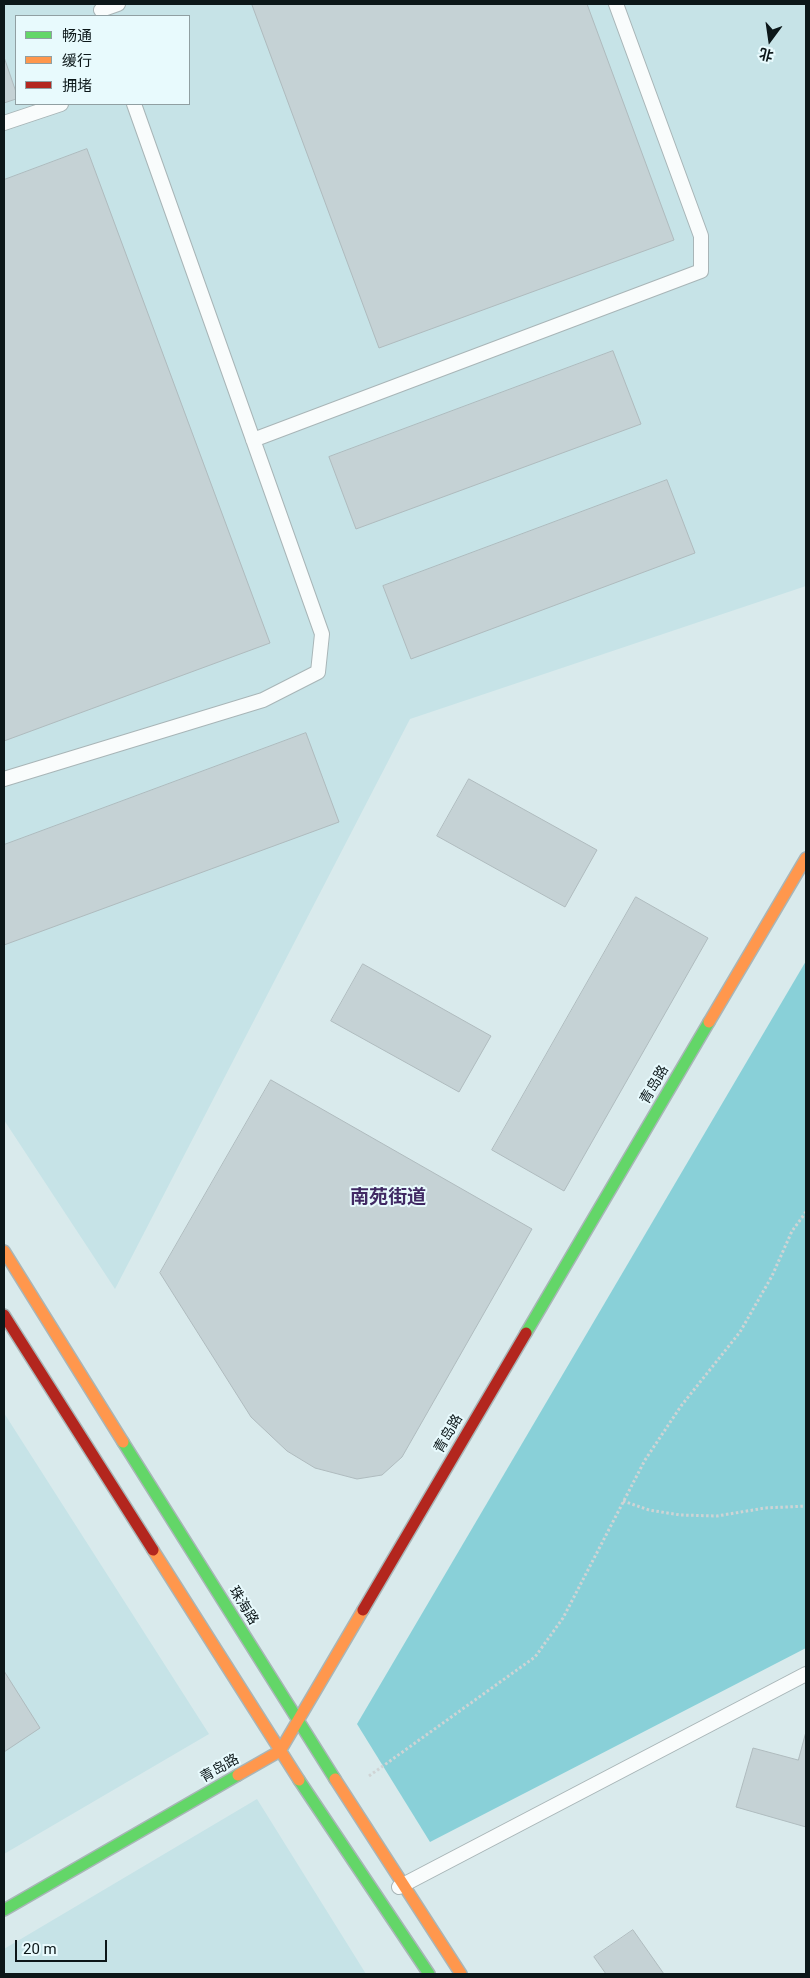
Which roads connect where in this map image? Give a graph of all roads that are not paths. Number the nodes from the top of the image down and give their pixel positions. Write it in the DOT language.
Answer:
graph roads {
  1 [pos="118,4"];
  2 [pos="616,4"];
  3 [pos="101,10"];
  4 [pos="59,105"];
  5 [pos="134,105"];
  6 [pos="4,123"];
  7 [pos="253,440"];
  8 [pos="4,779"];
  9 [pos="806,858"];
  10 [pos="4,1251"];
  11 [pos="4,1315"];
  12 [pos="806,1674"];
  13 [pos="298,1722"];
  14 [pos="280,1751"];
  15 [pos="403,1885"];
  16 [pos="379,1898"];
  17 [pos="4,1910"];
  18 [pos="429,1974"];
  19 [pos="461,1974"];
  1 -- 3 [label="lane"];
  2 -- 7 [label="lane"];
  4 -- 6 [label="lane"];
  5 -- 7 [label="lane"];
  7 -- 8 [label="lane"];
  9 -- 13 [label="main road, 青岛路"];
  10 -- 13 [label="main road, 珠海路"];
  11 -- 14 [label="main road"];
  12 -- 15 [label="lane"];
  13 -- 14 [label="main road, 青岛路"];
  13 -- 15 [label="main road, 珠海路"];
  14 -- 16 [label="main road"];
  14 -- 17 [label="main road, 青岛路"];
  15 -- 16 [label="lane"];
  15 -- 19 [label="main road, 珠海路"];
  16 -- 18 [label="main road"];
}
